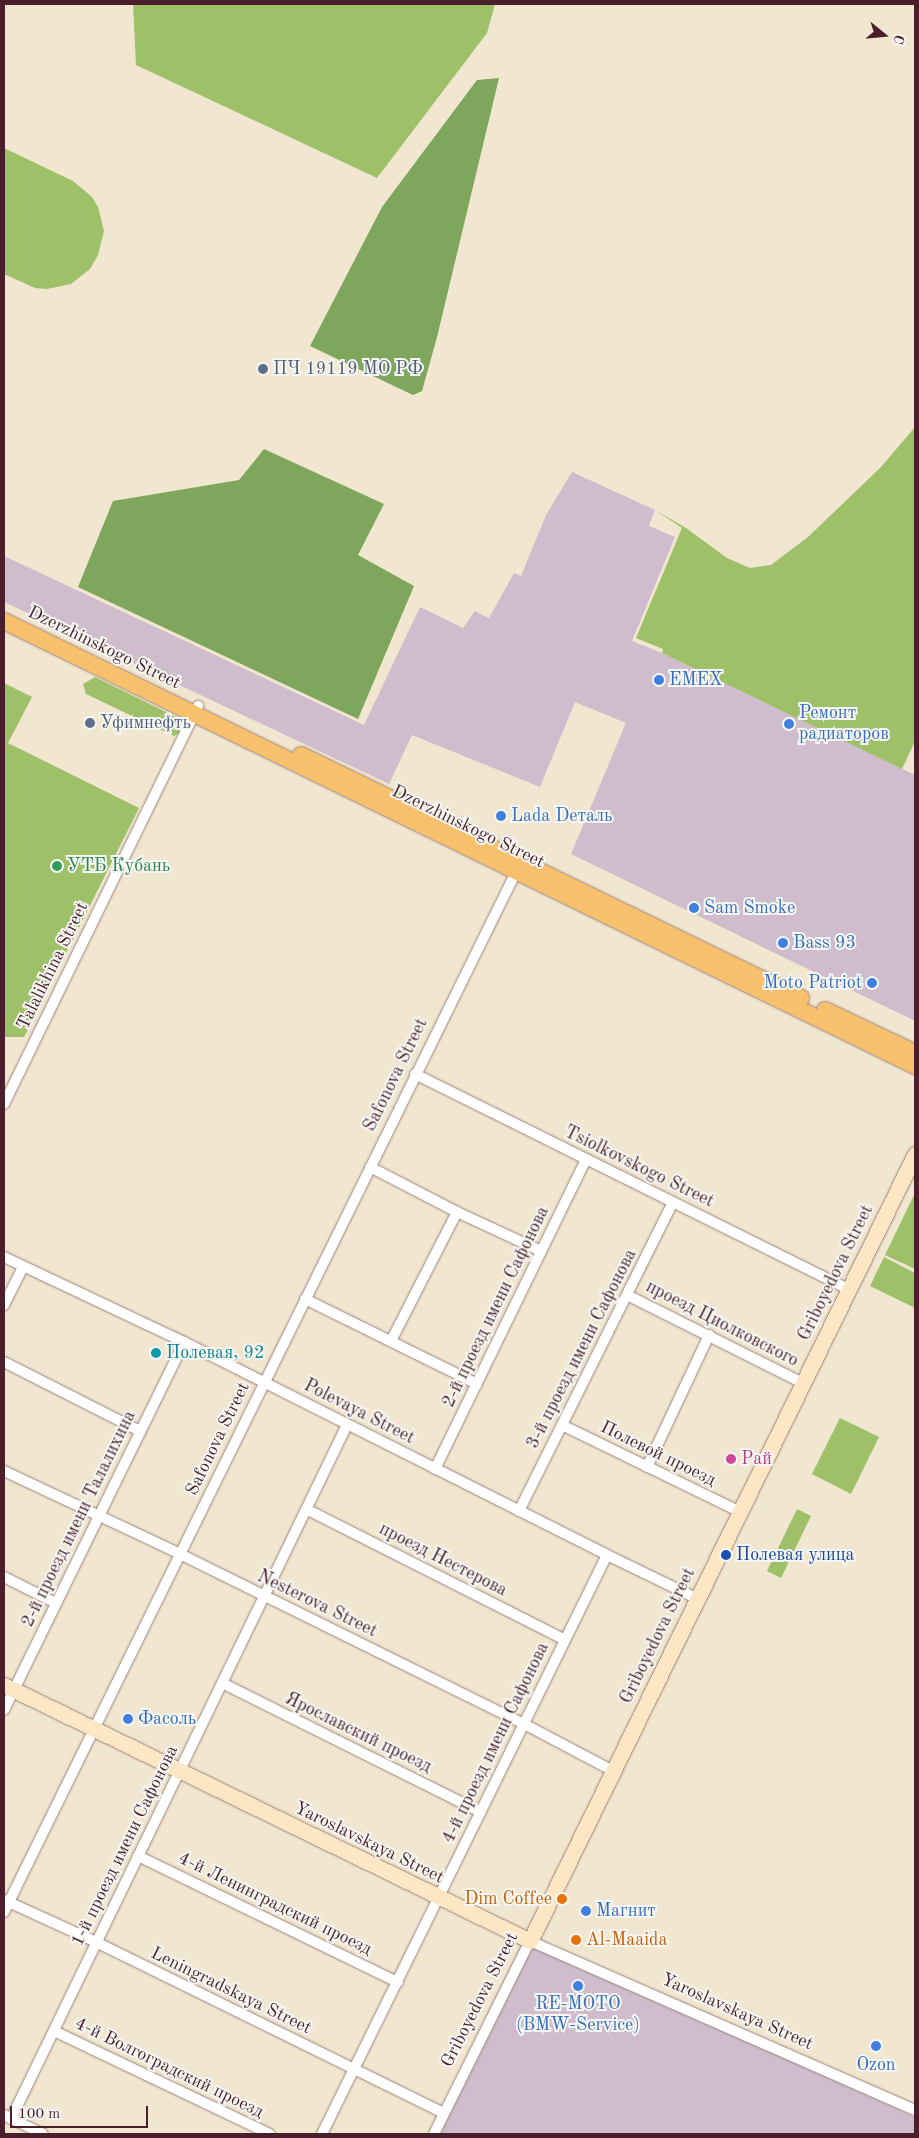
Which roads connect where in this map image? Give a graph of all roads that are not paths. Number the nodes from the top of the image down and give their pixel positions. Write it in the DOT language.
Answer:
graph roads {
  1 [pos="4,610"];
  2 [pos="4,621"];
  3 [pos="196,710"];
  4 [pos="516,872"];
  5 [pos="915,1053"];
  6 [pos="915,1066"];
  7 [pos="415,1074"];
  8 [pos="4,1104"];
  9 [pos="915,1154"];
  10 [pos="586,1159"];
  11 [pos="370,1167"];
  12 [pos="673,1202"];
  13 [pos="457,1212"];
  14 [pos="541,1251"];
  15 [pos="4,1257"];
  16 [pos="23,1267"];
  17 [pos="849,1289"];
  18 [pos="627,1295"];
  19 [pos="305,1299"];
  20 [pos="4,1305"];
  21 [pos="709,1335"];
  22 [pos="391,1341"];
  23 [pos="184,1342"];
  24 [pos="4,1362"];
  25 [pos="264,1382"];
  26 [pos="803,1383"];
  27 [pos="476,1384"];
  28 [pos="347,1425"];
  29 [pos="562,1425"];
  30 [pos="140,1431"];
  31 [pos="648,1467"];
  32 [pos="435,1469"];
  33 [pos="4,1471"];
  34 [pos="306,1509"];
  35 [pos="519,1511"];
  36 [pos="740,1512"];
  37 [pos="98,1517"];
  38 [pos="180,1554"];
  39 [pos="607,1555"];
  40 [pos="4,1577"];
  41 [pos="264,1597"];
  42 [pos="698,1599"];
  43 [pos="56,1603"];
  44 [pos="565,1640"];
  45 [pos="222,1683"];
  46 [pos="8,1688"];
  47 [pos="4,1710"];
  48 [pos="524,1724"];
  49 [pos="94,1730"];
  50 [pos="614,1771"];
  51 [pos="179,1772"];
  52 [pos="481,1812"];
  53 [pos="138,1856"];
  54 [pos="439,1898"];
  55 [pos="5,1905"];
  56 [pos="530,1941"];
  57 [pos="96,1942"];
  58 [pos="398,1982"];
  59 [pos="54,2031"];
  60 [pos="354,2070"];
  61 [pos="915,2110"];
  62 [pos="444,2113"];
  63 [pos="7,2117"];
  64 [pos="43,2134"];
  65 [pos="270,2134"];
  66 [pos="322,2134"];
  67 [pos="434,2134"];
  1 -- 3 [label="main road, Dzerzhinskogo Street"];
  2 -- 3 [label="main road, Dzerzhinskogo Street"];
  3 -- 4 [label="main road, Dzerzhinskogo Street"];
  3 -- 5 [label="main road, Dzerzhinskogo Street"];
  3 -- 8 [label="street, Talalikhina Street"];
  4 -- 6 [label="main road, Dzerzhinskogo Street"];
  4 -- 7 [label="street, Safonova Street"];
  7 -- 10 [label="street, Tsiolkovskogo Street"];
  7 -- 11 [label="street, Safonova Street"];
  9 -- 17 [label="street, Griboyedova Street"];
  10 -- 12 [label="street, Tsiolkovskogo Street"];
  10 -- 14 [label="street, 2-й проезд имени Сафонова"];
  11 -- 13 [label="street"];
  11 -- 19 [label="street, Safonova Street"];
  12 -- 17 [label="street, Tsiolkovskogo Street"];
  12 -- 18 [label="street, 3-й проезд имени Сафонова"];
  13 -- 14 [label="street"];
  13 -- 22 [label="street"];
  14 -- 27 [label="street, 2-й проезд имени Сафонова"];
  15 -- 16 [label="street, Polevaya Street"];
  16 -- 20 [label="street"];
  16 -- 23 [label="street, Polevaya Street"];
  17 -- 26 [label="street, Griboyedova Street"];
  18 -- 21 [label="street, проезд Циолковского"];
  18 -- 29 [label="street, 3-й проезд имени Сафонова"];
  19 -- 22 [label="street"];
  19 -- 25 [label="street, Safonova Street"];
  21 -- 26 [label="street, проезд Циолковского"];
  21 -- 31 [label="street"];
  22 -- 27 [label="street"];
  23 -- 25 [label="street, Polevaya Street"];
  23 -- 30 [label="street, 2-й проезд имени Талалихина"];
  24 -- 30 [label="street"];
  25 -- 28 [label="street, Polevaya Street"];
  25 -- 38 [label="street, Safonova Street"];
  26 -- 36 [label="street, Griboyedova Street"];
  27 -- 32 [label="street, 2-й проезд имени Сафонова"];
  28 -- 32 [label="street, Polevaya Street"];
  28 -- 34 [label="street, 1-й проезд имени Сафонова"];
  29 -- 31 [label="street, Полевой проезд"];
  29 -- 35 [label="street, 3-й проезд имени Сафонова"];
  30 -- 37 [label="street, 2-й проезд имени Талалихина"];
  31 -- 36 [label="street, Полевой проезд"];
  32 -- 35 [label="street, Polevaya Street"];
  33 -- 37 [label="street, Nesterova Street"];
  34 -- 41 [label="street, 1-й проезд имени Сафонова"];
  34 -- 44 [label="street, проезд Нестерова"];
  35 -- 39 [label="street, Polevaya Street"];
  36 -- 42 [label="street, Griboyedova Street"];
  37 -- 38 [label="street, Nesterova Street"];
  37 -- 43 [label="street, 2-й проезд имени Талалихина"];
  38 -- 41 [label="street, Nesterova Street"];
  38 -- 49 [label="street, Safonova Street"];
  39 -- 42 [label="street, Polevaya Street"];
  39 -- 44 [label="street, 4-й проезд имени Сафонова"];
  40 -- 43 [label="street"];
  41 -- 45 [label="street, 1-й проезд имени Сафонова"];
  41 -- 48 [label="street, Nesterova Street"];
  42 -- 50 [label="street, Griboyedova Street"];
  43 -- 46 [label="street, 2-й проезд имени Талалихина"];
  44 -- 48 [label="street, 4-й проезд имени Сафонова"];
  45 -- 51 [label="street, 1-й проезд имени Сафонова"];
  45 -- 52 [label="street, Ярославский проезд"];
  46 -- 47 [label="street, 2-й проезд имени Талалихина"];
  46 -- 49 [label="street, Yaroslavskaya Street"];
  48 -- 50 [label="street, Nesterova Street"];
  48 -- 52 [label="street, 4-й проезд имени Сафонова"];
  49 -- 51 [label="street, Yaroslavskaya Street"];
  49 -- 55 [label="street, Safonova Street"];
  50 -- 56 [label="street, Griboyedova Street"];
  51 -- 53 [label="street, 1-й проезд имени Сафонова"];
  51 -- 54 [label="street, Yaroslavskaya Street"];
  52 -- 54 [label="street, 4-й проезд имени Сафонова"];
  53 -- 57 [label="street, 1-й проезд имени Сафонова"];
  53 -- 58 [label="street, 4-й Ленинградский проезд"];
  54 -- 56 [label="street, Yaroslavskaya Street"];
  54 -- 58 [label="street, 4-й проезд имени Сафонова"];
  55 -- 57 [label="street, Leningradskaya Street"];
  56 -- 61 [label="street, Yaroslavskaya Street"];
  56 -- 62 [label="street, Griboyedova Street"];
  57 -- 59 [label="street, 1-й проезд имени Сафонова"];
  57 -- 60 [label="street, Leningradskaya Street"];
  58 -- 60 [label="street, 4-й проезд имени Сафонова"];
  59 -- 63 [label="street, 1-й проезд имени Сафонова"];
  59 -- 65 [label="street, 4-й Волгоградский проезд"];
  60 -- 62 [label="street, Leningradskaya Street"];
  60 -- 66 [label="street, 4-й проезд имени Сафонова"];
  62 -- 67 [label="street, Griboyedova Street"];
  63 -- 64 [label="street"];
}
